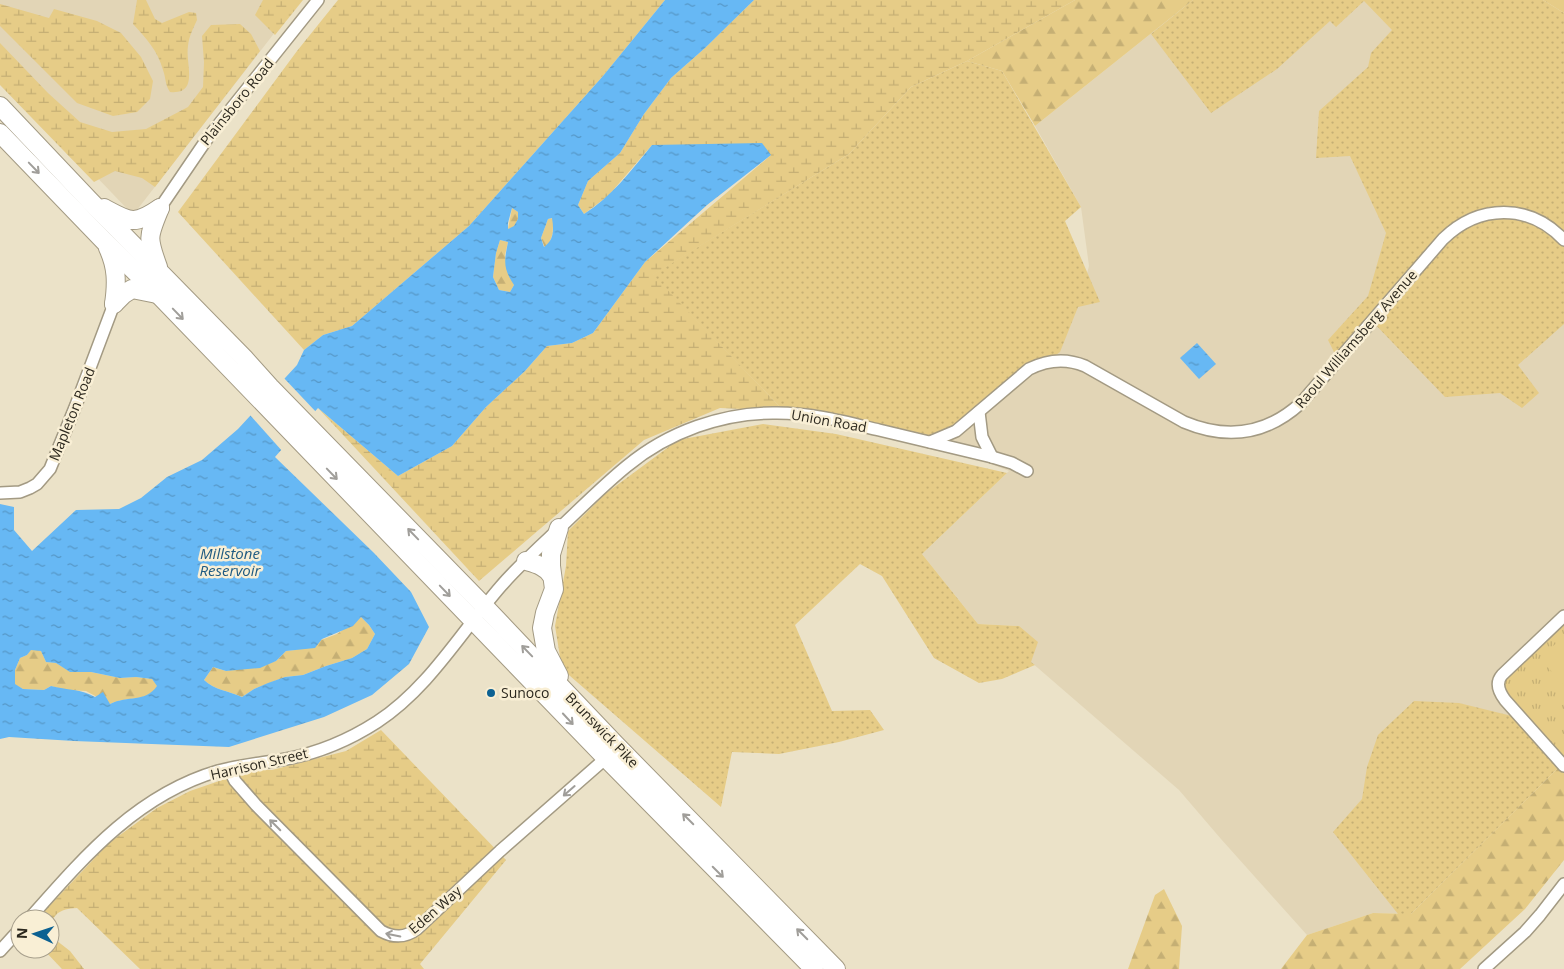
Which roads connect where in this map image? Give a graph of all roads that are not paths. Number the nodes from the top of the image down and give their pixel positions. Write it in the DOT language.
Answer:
graph roads {
  1 [pos="318,0"];
  2 [pos="0,106"];
  3 [pos="0,133"];
  4 [pos="90,201"];
  5 [pos="160,208"];
  6 [pos="1564,240"];
  7 [pos="106,243"];
  8 [pos="158,270"];
  9 [pos="159,295"];
  10 [pos="114,304"];
  11 [pos="264,392"];
  12 [pos="979,412"];
  13 [pos="929,442"];
  14 [pos="992,457"];
  15 [pos="1028,471"];
  16 [pos="0,492"];
  17 [pos="559,528"];
  18 [pos="526,561"];
  19 [pos="552,575"];
  20 [pos="479,613"];
  21 [pos="1564,616"];
  22 [pos="577,704"];
  23 [pos="606,758"];
  24 [pos="1564,766"];
  25 [pos="229,768"];
  26 [pos="1564,884"];
  27 [pos="38,909"];
  28 [pos="10,940"];
  29 [pos="0,951"];
  30 [pos="814,969"];
  31 [pos="836,969"];
  32 [pos="1484,969"];
  1 -- 5 [label="street, Plainsboro Road"];
  2 -- 4 [label="highway"];
  3 -- 7 [label="highway, one-way"];
  4 -- 5 [label="highway"];
  4 -- 8 [label="highway"];
  5 -- 8 [label="highway"];
  6 -- 12 [label="street, Raoul Williamsberg Avenue"];
  7 -- 9 [label="highway"];
  7 -- 10 [label="highway"];
  8 -- 11 [label="highway"];
  9 -- 10 [label="highway"];
  9 -- 11 [label="highway, one-way"];
  10 -- 16 [label="street, Mapleton Road"];
  11 -- 20 [label="highway, Brunswick Pike"];
  12 -- 13 [label="street, Raoul Williamsberg Avenue"];
  12 -- 14 [label="street"];
  13 -- 14 [label="street, Union Road"];
  13 -- 17 [label="street, Union Road"];
  14 -- 15 [label="street, Union Road"];
  17 -- 18 [label="street, Union Road"];
  17 -- 19 [label="highway"];
  18 -- 19 [label="highway"];
  18 -- 20 [label="street, Union Road"];
  19 -- 22 [label="highway"];
  22 -- 20 [label="highway, Brunswick Pike, one-way"];
  20 -- 23 [label="highway, Brunswick Pike, one-way"];
  20 -- 25 [label="street, Harrison Street"];
  21 -- 24 [label="street"];
  31 -- 22 [label="highway, Brunswick Pike, one-way"];
  23 -- 25 [label="street, Eden Way, one-way"];
  23 -- 30 [label="highway, Brunswick Pike, one-way"];
  25 -- 27 [label="street, Harrison Street"];
  26 -- 32 [label="street"];
  28 -- 29 [label="street"];
}
